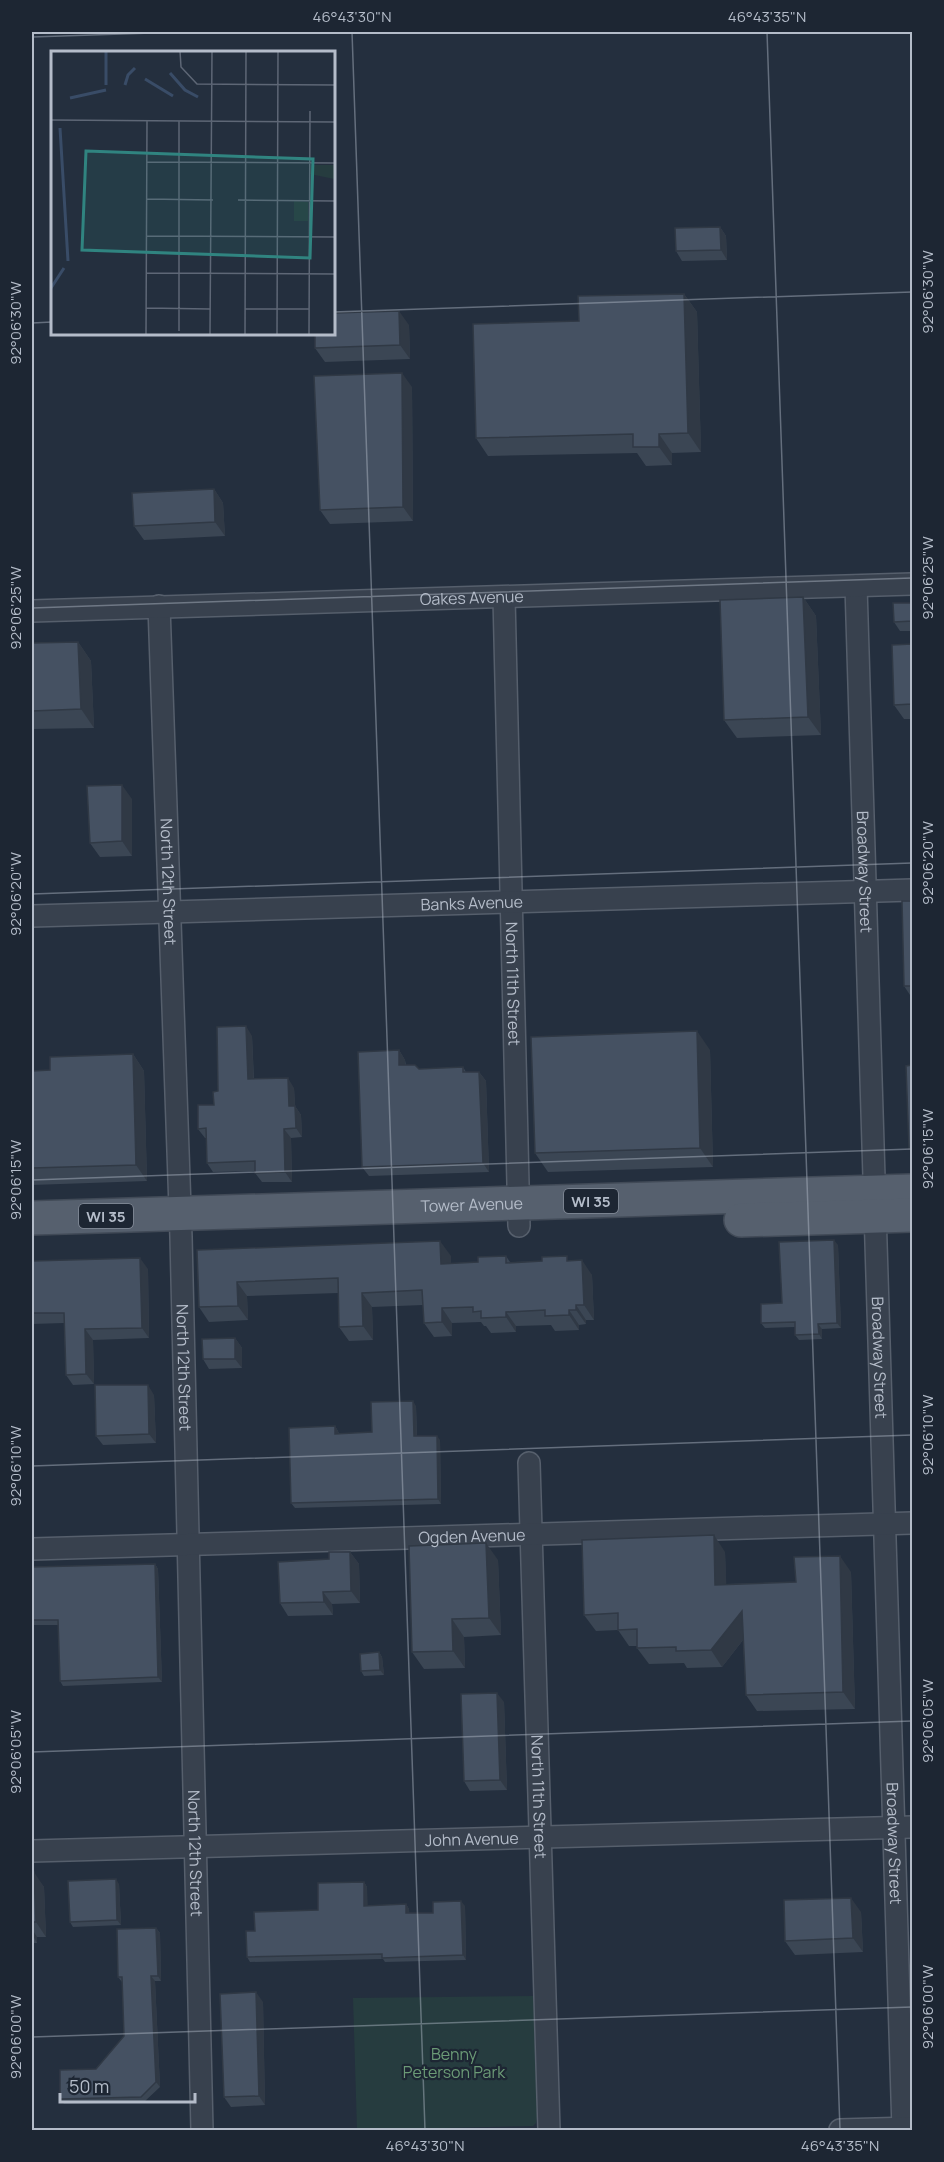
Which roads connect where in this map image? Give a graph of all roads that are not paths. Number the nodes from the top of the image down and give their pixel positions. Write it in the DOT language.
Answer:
graph roads {
  1 [pos="912,584"];
  2 [pos="856,586"];
  3 [pos="504,597"];
  4 [pos="159,606"];
  5 [pos="32,610"];
  6 [pos="912,890"];
  7 [pos="866,892"];
  8 [pos="510,902"];
  9 [pos="169,912"];
  10 [pos="32,916"];
  11 [pos="912,1191"];
  12 [pos="875,1205"];
  13 [pos="519,1215"];
  14 [pos="912,1215"];
  15 [pos="32,1218"];
  16 [pos="181,1225"];
  17 [pos="32,1241"];
  18 [pos="529,1463"];
  19 [pos="912,1523"];
  20 [pos="885,1524"];
  21 [pos="531,1534"];
  22 [pos="188,1545"];
  23 [pos="32,1549"];
  24 [pos="903,1827"];
  25 [pos="541,1837"];
  26 [pos="195,1846"];
  27 [pos="32,1851"];
  28 [pos="906,2129"];
  29 [pos="202,2130"];
  30 [pos="549,2130"];
  31 [pos="840,2130"];
  1 -- 2 [label="street, Oakes Avenue"];
  2 -- 3 [label="street, Oakes Avenue"];
  2 -- 7 [label="street, Broadway Street"];
  3 -- 4 [label="street, Oakes Avenue"];
  3 -- 8 [label="street, North 11th Street"];
  4 -- 5 [label="street, Oakes Avenue"];
  4 -- 9 [label="street, North 12th Street"];
  6 -- 7 [label="street, Banks Avenue"];
  7 -- 8 [label="street, Banks Avenue"];
  7 -- 12 [label="street, Broadway Street"];
  8 -- 9 [label="street, Banks Avenue"];
  8 -- 13 [label="street, North 11th Street"];
  9 -- 10 [label="street, Banks Avenue"];
  9 -- 16 [label="street, North 12th Street"];
  11 -- 12 [label="main road, Tower Avenue / WI 35"];
  12 -- 13 [label="main road, Tower Avenue / WI 35"];
  12 -- 14 [label="main road, Tower Avenue / WI 35"];
  12 -- 20 [label="street, Broadway Street"];
  13 -- 16 [label="main road, Tower Avenue / WI 35"];
  15 -- 16 [label="main road, Tower Avenue / WI 35"];
  16 -- 17 [label="main road, Tower Avenue / WI 35"];
  16 -- 22 [label="street, North 12th Street"];
  18 -- 21 [label="street, North 11th Street"];
  19 -- 20 [label="street, Ogden Avenue"];
  20 -- 21 [label="street, Ogden Avenue"];
  20 -- 24 [label="street, Broadway Street"];
  21 -- 22 [label="street, Ogden Avenue"];
  21 -- 25 [label="street, North 11th Street"];
  22 -- 23 [label="street, Ogden Avenue"];
  22 -- 26 [label="street, North 12th Street"];
  24 -- 25 [label="street, John Avenue"];
  24 -- 28 [label="street, Broadway Street"];
  25 -- 26 [label="street, John Avenue"];
  25 -- 30 [label="street, North 11th Street"];
  26 -- 27 [label="street, John Avenue"];
  26 -- 29 [label="street, North 12th Street"];
  28 -- 31 [label="street"];
}
